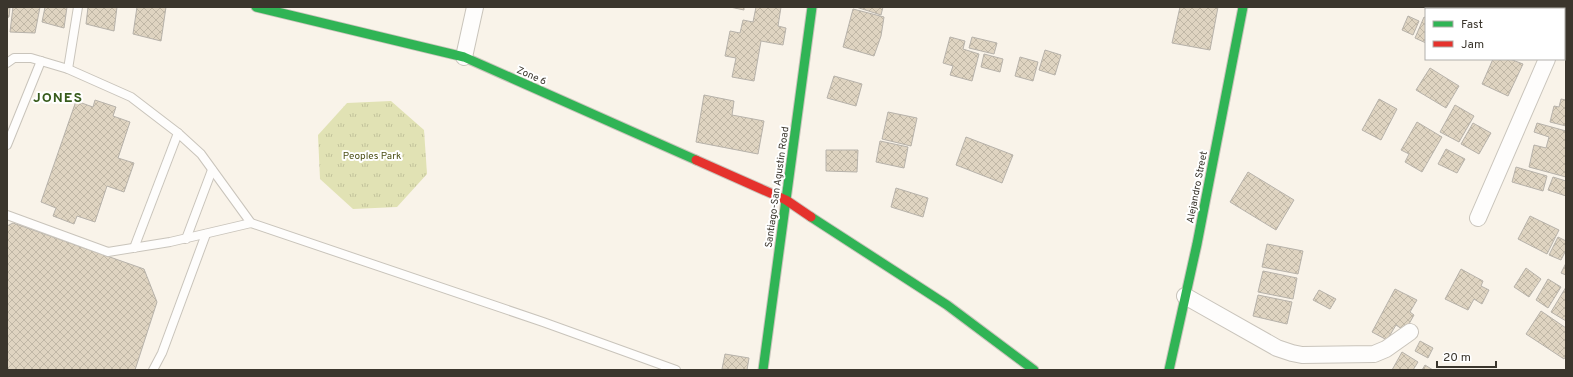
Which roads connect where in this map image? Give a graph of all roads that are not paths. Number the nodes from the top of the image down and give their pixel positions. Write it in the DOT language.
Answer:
graph roads {
  1 [pos="78,7"];
  2 [pos="256,7"];
  3 [pos="476,7"];
  4 [pos="812,7"];
  5 [pos="1243,7"];
  6 [pos="464,57"];
  7 [pos="1547,60"];
  8 [pos="41,61"];
  9 [pos="7,63"];
  10 [pos="68,69"];
  11 [pos="178,133"];
  12 [pos="7,145"];
  13 [pos="212,170"];
  14 [pos="786,200"];
  15 [pos="7,215"];
  16 [pos="1478,218"];
  17 [pos="251,223"];
  18 [pos="206,234"];
  19 [pos="186,239"];
  20 [pos="134,248"];
  21 [pos="1185,296"];
  22 [pos="1410,332"];
  23 [pos="152,370"];
  24 [pos="676,370"];
  25 [pos="763,370"];
  26 [pos="1034,370"];
  27 [pos="1169,370"];
  1 -- 10 [label="lane"];
  2 -- 6 [label="street, Zone 6"];
  3 -- 6 [label="street"];
  4 -- 14 [label="street, Santiago-San Agustin Road"];
  5 -- 21 [label="street, Alejandro Street"];
  6 -- 14 [label="street, Zone 6"];
  7 -- 16 [label="street"];
  8 -- 9 [label="lane"];
  8 -- 10 [label="lane"];
  8 -- 12 [label="lane"];
  10 -- 11 [label="lane"];
  11 -- 13 [label="lane"];
  11 -- 20 [label="lane"];
  13 -- 17 [label="lane"];
  13 -- 19 [label="lane"];
  14 -- 25 [label="street, Santiago-San Agustin Road"];
  14 -- 26 [label="street, Zone 6"];
  15 -- 20 [label="lane"];
  17 -- 18 [label="lane"];
  17 -- 24 [label="lane"];
  18 -- 19 [label="lane"];
  18 -- 23 [label="lane"];
  19 -- 20 [label="lane"];
  21 -- 22 [label="street"];
  21 -- 27 [label="street, Alejandro Street"];
}
